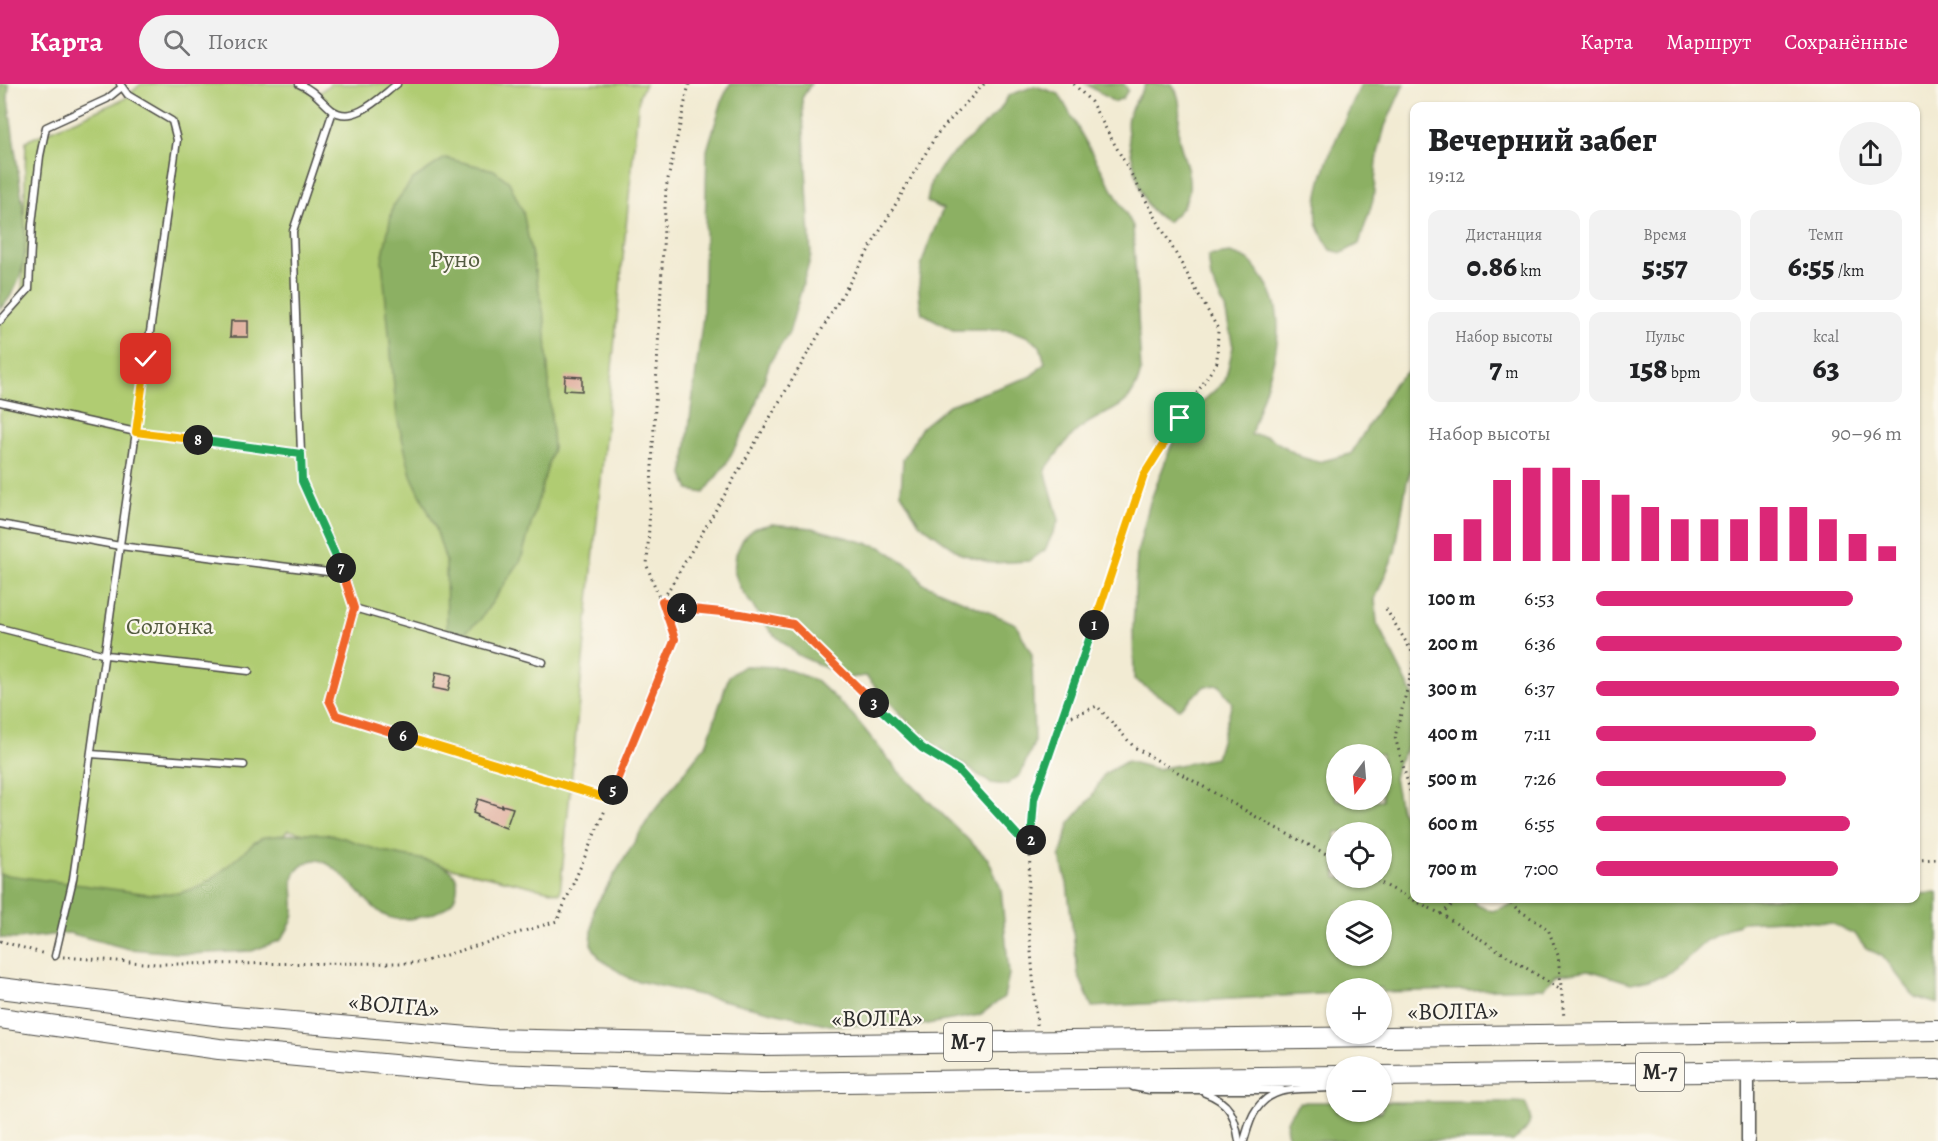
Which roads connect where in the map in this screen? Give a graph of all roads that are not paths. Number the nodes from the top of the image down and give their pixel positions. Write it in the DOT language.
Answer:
graph roads {
  1 [pos="299,84"];
  2 [pos="397,84"];
  3 [pos="121,86"];
  4 [pos="333,111"];
  5 [pos="0,321"];
  6 [pos="0,402"];
  7 [pos="136,432"];
  8 [pos="301,454"];
  9 [pos="0,524"];
  10 [pos="120,546"];
  11 [pos="344,574"];
  12 [pos="354,608"];
  13 [pos="0,628"];
  14 [pos="106,655"];
  15 [pos="543,662"];
  16 [pos="249,671"];
  17 [pos="91,754"];
  18 [pos="244,765"];
  19 [pos="610,799"];
  20 [pos="55,956"];
  21 [pos="0,988"];
  22 [pos="0,1018"];
  23 [pos="1938,1030"];
  24 [pos="1938,1069"];
  25 [pos="1748,1070"];
  26 [pos="1326,1076"];
  27 [pos="1392,1076"];
  28 [pos="1104,1078"];
  29 [pos="1326,1088"];
  30 [pos="1282,1090"];
  31 [pos="1199,1091"];
  32 [pos="1239,1141"];
  33 [pos="1244,1141"];
  34 [pos="1748,1141"];
  1 -- 4 [label="lane"];
  2 -- 4 [label="lane"];
  3 -- 5 [label="lane"];
  3 -- 7 [label="lane"];
  4 -- 8 [label="lane"];
  6 -- 7 [label="lane"];
  7 -- 8 [label="lane"];
  7 -- 10 [label="lane"];
  8 -- 11 [label="lane"];
  9 -- 10 [label="lane"];
  10 -- 11 [label="lane"];
  10 -- 14 [label="lane"];
  11 -- 12 [label="lane"];
  12 -- 15 [label="lane"];
  12 -- 19 [label="lane"];
  13 -- 14 [label="lane"];
  14 -- 16 [label="lane"];
  14 -- 17 [label="lane"];
  17 -- 18 [label="lane"];
  17 -- 20 [label="lane"];
  21 -- 23 [label="highway, «ВОЛГА» / М-7"];
  22 -- 28 [label="highway, М-7"];
  24 -- 25 [label="highway, М-7"];
  25 -- 27 [label="highway, М-7"];
  25 -- 34 [label="street"];
  26 -- 28 [label="highway, М-7"];
  28 -- 31 [label="lane"];
  29 -- 30 [label="lane"];
  30 -- 31 [label="lane"];
  30 -- 33 [label="lane"];
  31 -- 32 [label="lane"];
}
